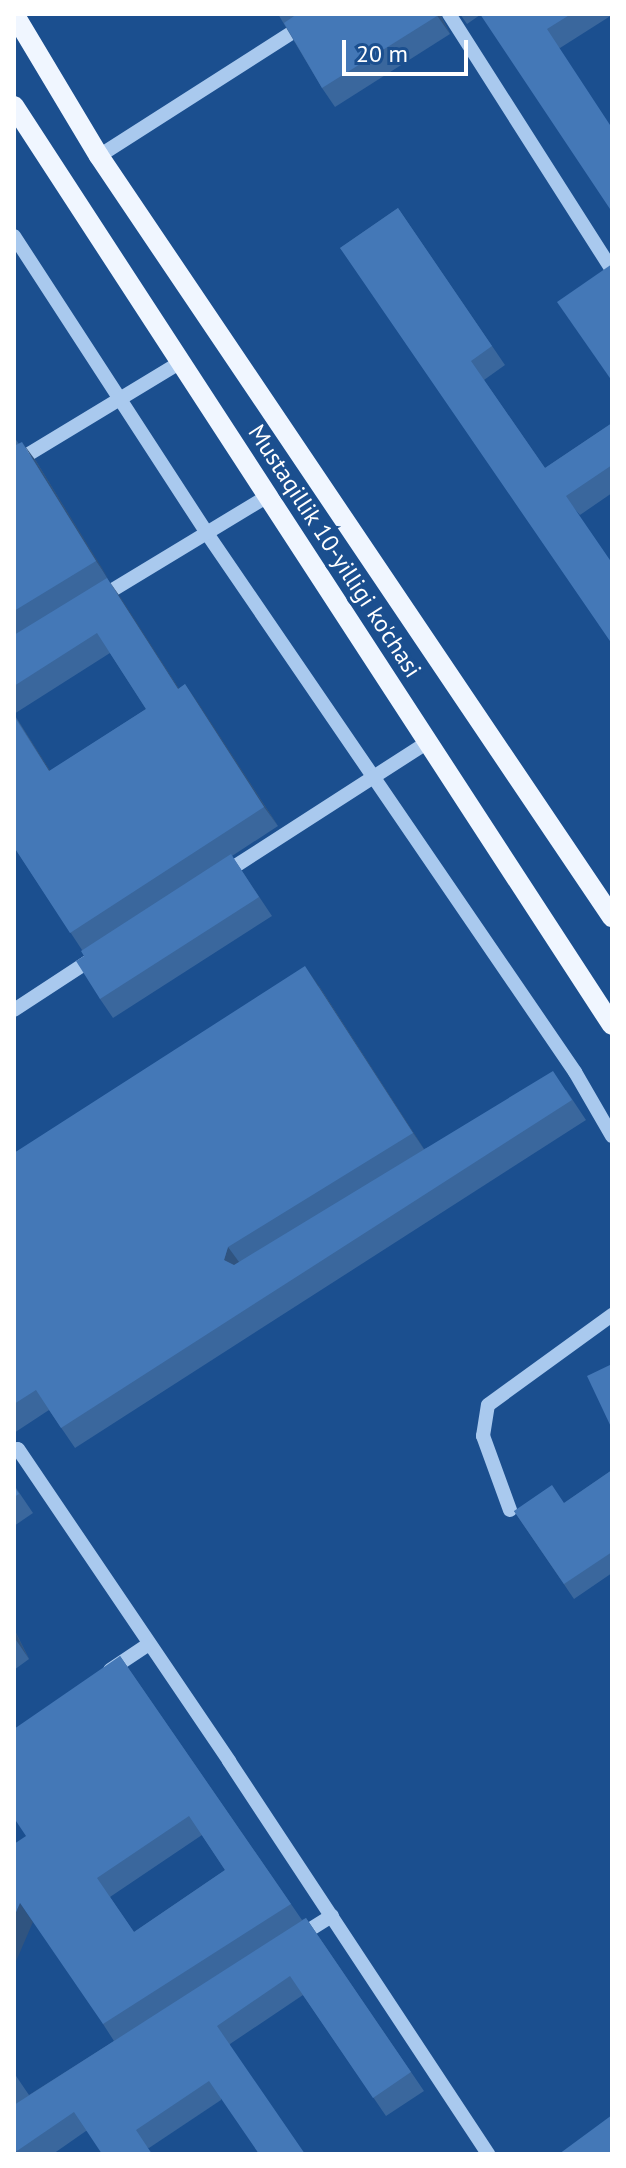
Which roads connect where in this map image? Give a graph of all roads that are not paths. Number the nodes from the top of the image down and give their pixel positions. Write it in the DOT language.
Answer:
graph roads {
  1 [pos="14,14"];
  2 [pos="321,14"];
  3 [pos="449,14"];
  4 [pos="14,106"];
  5 [pos="99,156"];
  6 [pos="14,236"];
  7 [pos="612,270"];
  8 [pos="181,362"];
  9 [pos="119,396"];
  10 [pos="14,463"];
  11 [pos="268,496"];
  12 [pos="206,532"];
  13 [pos="91,603"];
  14 [pos="428,742"];
  15 [pos="372,777"];
  16 [pos="213,880"];
  17 [pos="612,917"];
  18 [pos="107,949"];
  19 [pos="14,1010"];
  20 [pos="612,1025"];
  21 [pos="612,1136"];
  22 [pos="612,1315"];
  23 [pos="16,1450"];
  24 [pos="510,1510"];
  25 [pos="149,1644"];
  26 [pos="100,1677"];
  27 [pos="332,1916"];
  28 [pos="279,1950"];
  29 [pos="488,2154"];
  1 -- 5 [label="main road, Mustaqillik 10-yilligi ko'chasi"];
  2 -- 5 [label="street"];
  3 -- 7 [label="street"];
  4 -- 8 [label="main road, Mustaqillik 10-yilligi ko'chasi"];
  5 -- 17 [label="main road, Mustaqillik 10-yilligi ko'chasi"];
  6 -- 9 [label="street"];
  8 -- 9 [label="street"];
  8 -- 11 [label="main road, Mustaqillik 10-yilligi ko'chasi"];
  9 -- 10 [label="street"];
  9 -- 12 [label="street"];
  11 -- 12 [label="street"];
  11 -- 14 [label="main road, Mustaqillik 10-yilligi ko'chasi"];
  12 -- 13 [label="street"];
  12 -- 15 [label="street"];
  14 -- 15 [label="street"];
  14 -- 20 [label="main road, Mustaqillik 10-yilligi ko'chasi"];
  15 -- 16 [label="street"];
  15 -- 21 [label="street"];
  18 -- 19 [label="street"];
  22 -- 24 [label="street"];
  23 -- 25 [label="street"];
  25 -- 26 [label="street"];
  25 -- 27 [label="street"];
  27 -- 28 [label="street"];
  27 -- 29 [label="street"];
}
